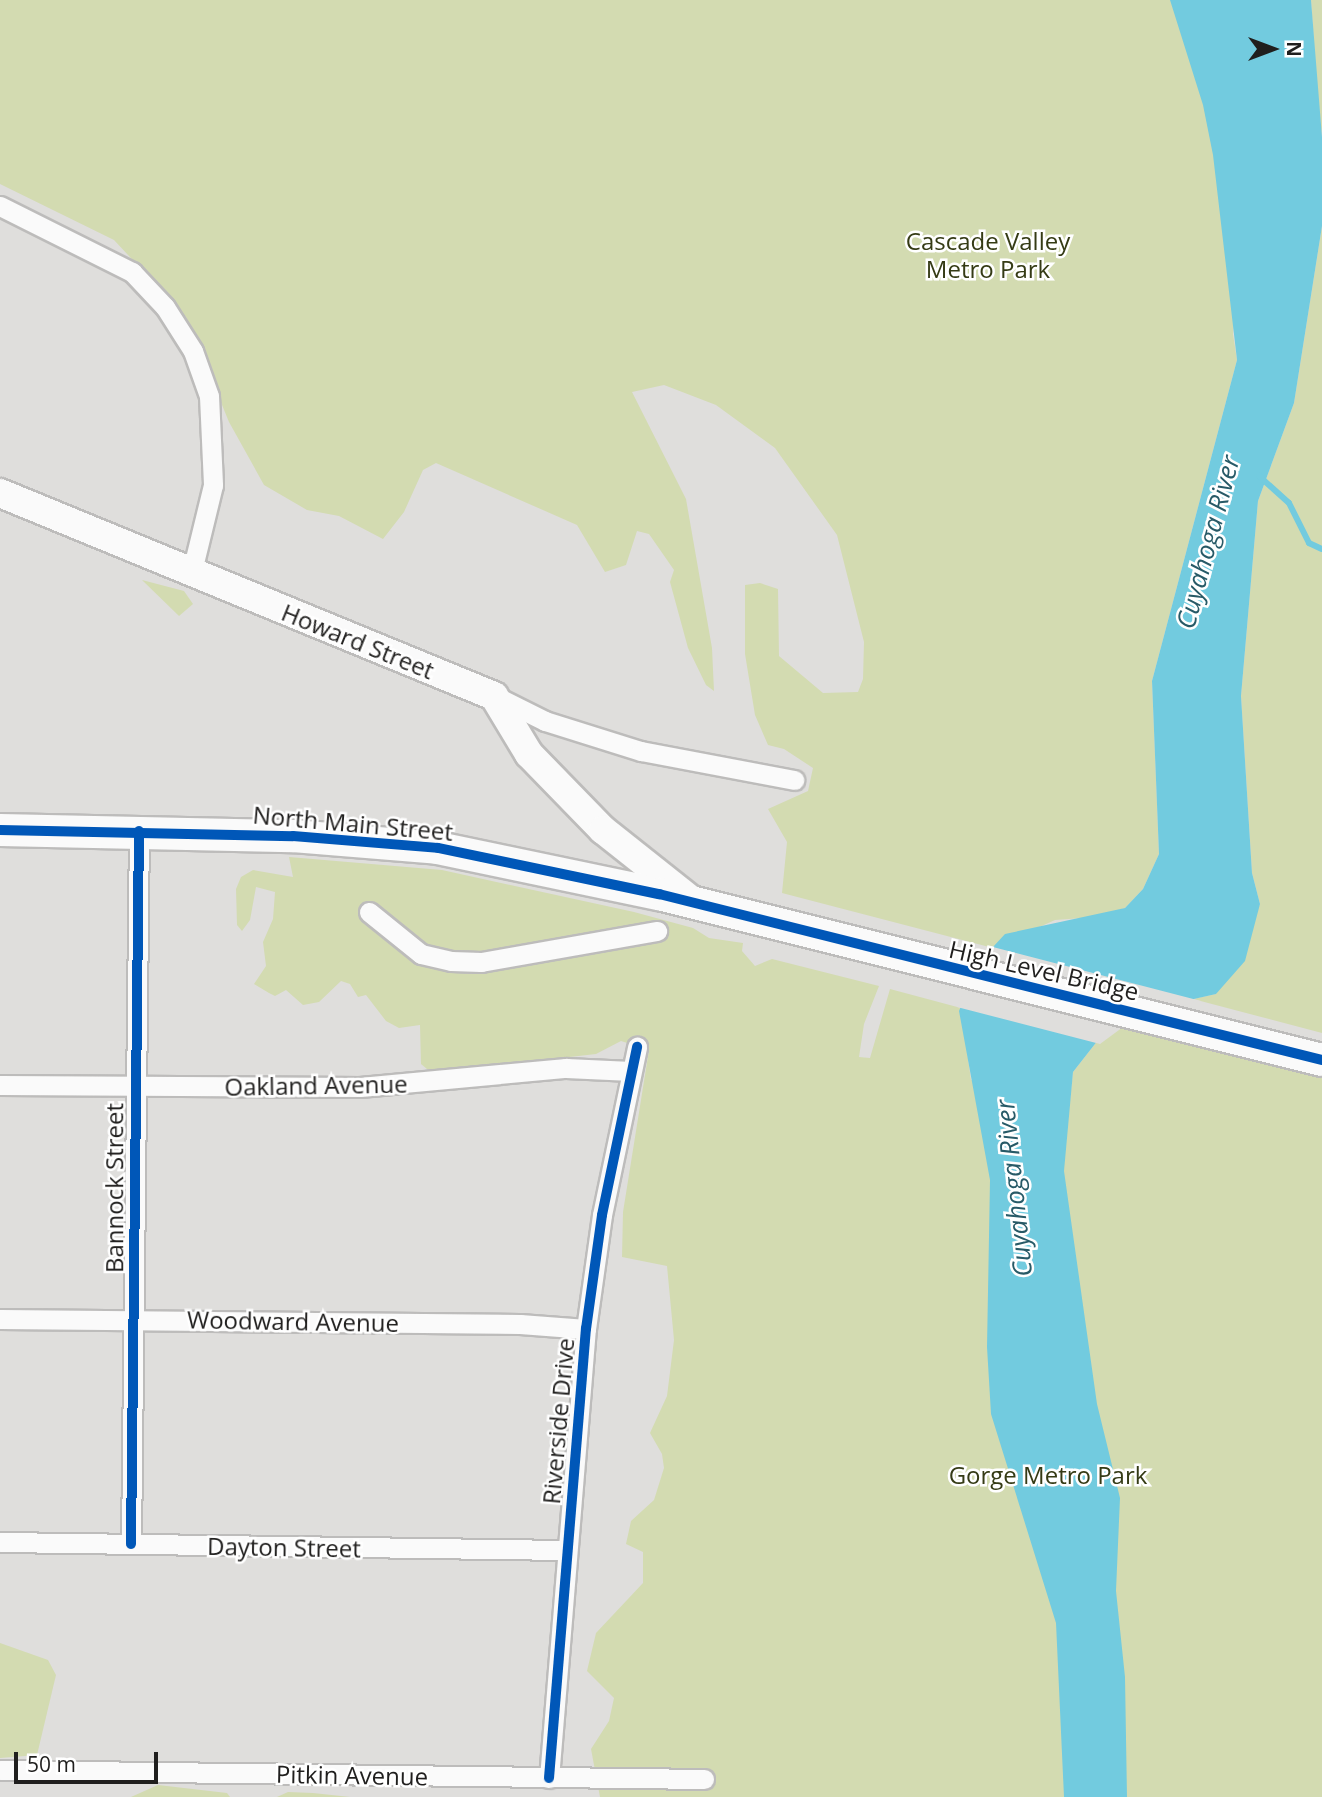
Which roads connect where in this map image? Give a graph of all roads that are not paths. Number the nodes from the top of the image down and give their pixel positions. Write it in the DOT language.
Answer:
graph roads {
  1 [pos="0,206"];
  2 [pos="0,493"];
  3 [pos="191,575"];
  4 [pos="494,696"];
  5 [pos="794,780"];
  6 [pos="0,830"];
  7 [pos="139,831"];
  8 [pos="697,905"];
  9 [pos="369,912"];
  10 [pos="756,920"];
  11 [pos="657,931"];
  12 [pos="637,1047"];
  13 [pos="1322,1060"];
  14 [pos="631,1071"];
  15 [pos="0,1085"];
  16 [pos="136,1086"];
  17 [pos="0,1319"];
  18 [pos="134,1319"];
  19 [pos="586,1329"];
  20 [pos="0,1542"];
  21 [pos="131,1544"];
  22 [pos="567,1550"];
  23 [pos="0,1770"];
  24 [pos="455,1777"];
  25 [pos="549,1777"];
  26 [pos="704,1779"];
  27 [pos="455,1797"];
  1 -- 3 [label="street"];
  2 -- 3 [label="main road, Howard Street"];
  3 -- 4 [label="main road, Howard Street"];
  4 -- 5 [label="street, Howard Street"];
  4 -- 8 [label="main road"];
  6 -- 7 [label="main road, North Main Street"];
  7 -- 8 [label="main road, North Main Street"];
  7 -- 16 [label="street, Bannock Street"];
  8 -- 10 [label="main road, North Main Street"];
  9 -- 11 [label="street"];
  10 -- 13 [label="main road, High Level Bridge"];
  12 -- 14 [label="street, Riverside Drive"];
  14 -- 16 [label="street, Oakland Avenue"];
  14 -- 19 [label="street, Riverside Drive"];
  15 -- 16 [label="street, Oakland Avenue"];
  16 -- 18 [label="street, Bannock Street"];
  17 -- 18 [label="street, Woodward Avenue"];
  18 -- 19 [label="street, Woodward Avenue"];
  18 -- 21 [label="street, Bannock Street"];
  19 -- 22 [label="street, Riverside Drive"];
  20 -- 21 [label="street, Dayton Street"];
  21 -- 22 [label="street, Dayton Street"];
  22 -- 25 [label="street, Riverside Drive"];
  23 -- 24 [label="street, Pitkin Avenue"];
  24 -- 25 [label="street, Pitkin Avenue"];
  24 -- 27 [label="street"];
  25 -- 26 [label="street, Pitkin Avenue"];
}
